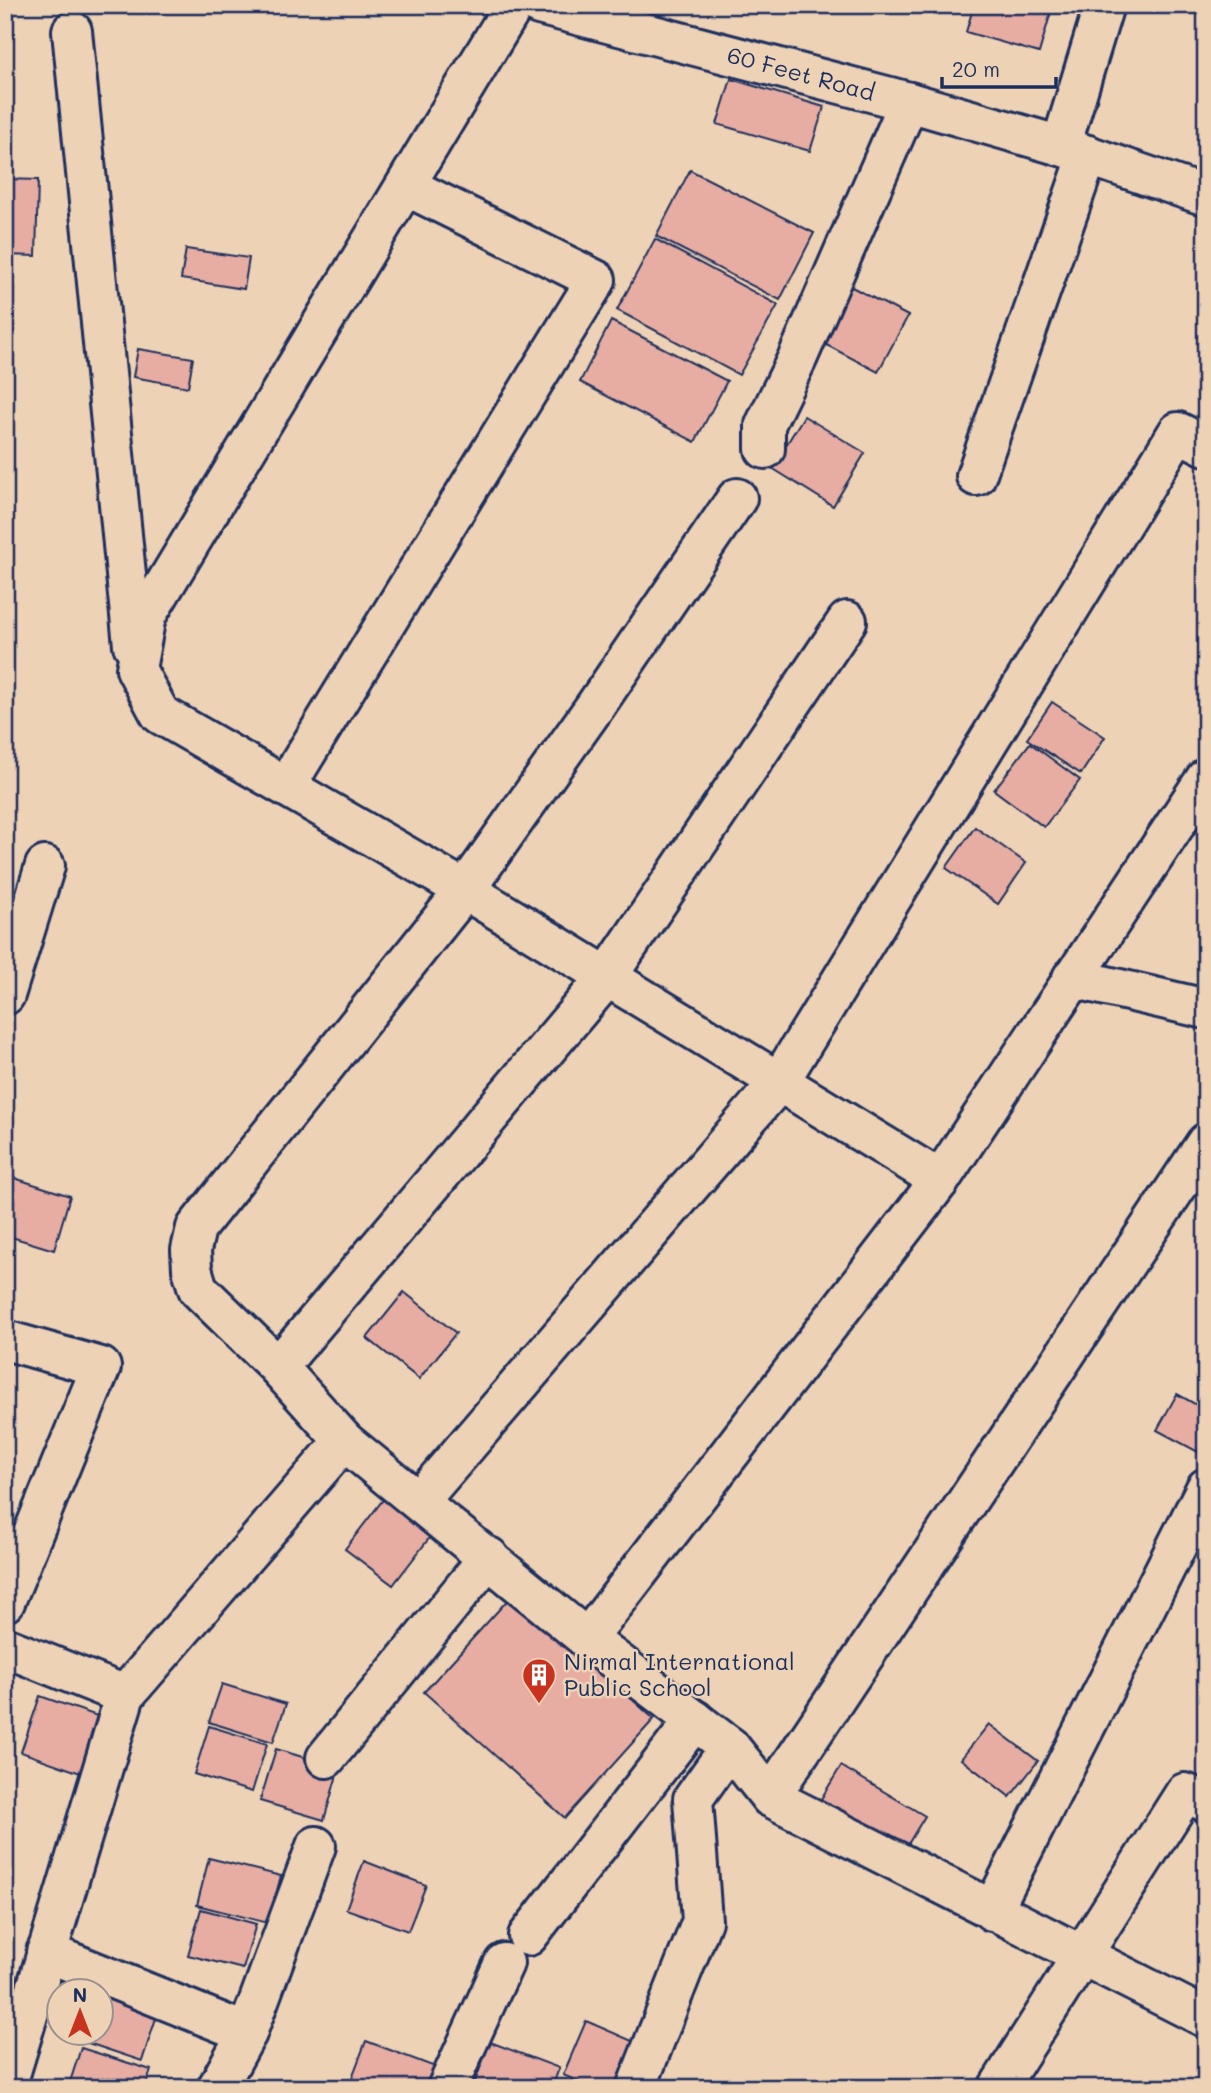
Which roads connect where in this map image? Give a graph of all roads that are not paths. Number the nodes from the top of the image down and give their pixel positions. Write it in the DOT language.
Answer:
graph roads {
  1 [pos="514,5"];
  2 [pos="539,5"];
  3 [pos="1104,5"];
  4 [pos="72,31"];
  5 [pos="909,102"];
  6 [pos="1074,150"];
  7 [pos="405,186"];
  8 [pos="1206,196"];
  9 [pos="1206,446"];
  10 [pos="765,449"];
  11 [pos="976,475"];
  12 [pos="737,498"];
  13 [pos="848,621"];
  14 [pos="136,669"];
  15 [pos="1206,778"];
  16 [pos="286,786"];
  17 [pos="45,866"];
  18 [pos="465,890"];
  19 [pos="607,977"];
  20 [pos="1072,978"];
  21 [pos="5,995"];
  22 [pos="1206,1009"];
  23 [pos="779,1082"];
  24 [pos="1206,1143"];
  25 [pos="940,1180"];
  26 [pos="5,1340"];
  27 [pos="278,1367"];
  28 [pos="344,1441"];
  29 [pos="1206,1488"];
  30 [pos="419,1502"];
  31 [pos="489,1558"];
  32 [pos="5,1602"];
  33 [pos="587,1639"];
  34 [pos="5,1647"];
  35 [pos="125,1695"];
  36 [pos="695,1720"];
  37 [pos="730,1747"];
  38 [pos="326,1758"];
  39 [pos="770,1797"];
  40 [pos="1206,1802"];
  41 [pos="316,1846"];
  42 [pos="992,1911"];
  43 [pos="46,1952"];
  44 [pos="1082,1956"];
  45 [pos="1206,2018"];
  46 [pos="247,2033"];
  47 [pos="6,2088"];
  48 [pos="217,2088"];
  49 [pos="447,2088"];
  50 [pos="636,2088"];
  51 [pos="998,2088"];
  1 -- 7 [label="street"];
  2 -- 5 [label="street, 60 Feet Road"];
  3 -- 6 [label="street"];
  4 -- 14 [label="street"];
  5 -- 6 [label="street, 60 Feet Road"];
  5 -- 10 [label="street"];
  6 -- 8 [label="street, 60 Feet Road"];
  6 -- 11 [label="street"];
  7 -- 14 [label="street"];
  7 -- 16 [label="street"];
  9 -- 23 [label="street"];
  12 -- 18 [label="street"];
  13 -- 19 [label="street"];
  14 -- 16 [label="street"];
  15 -- 20 [label="street"];
  16 -- 18 [label="street"];
  17 -- 21 [label="street"];
  18 -- 19 [label="street"];
  18 -- 27 [label="street"];
  19 -- 23 [label="street"];
  19 -- 27 [label="street"];
  20 -- 22 [label="street"];
  20 -- 25 [label="street"];
  23 -- 25 [label="street"];
  23 -- 30 [label="street"];
  24 -- 39 [label="street"];
  25 -- 33 [label="street"];
  26 -- 32 [label="street"];
  27 -- 28 [label="street"];
  28 -- 30 [label="street"];
  28 -- 35 [label="street"];
  29 -- 42 [label="street"];
  30 -- 31 [label="street"];
  31 -- 33 [label="street"];
  31 -- 38 [label="street"];
  33 -- 36 [label="street"];
  34 -- 35 [label="street"];
  35 -- 43 [label="street"];
  36 -- 37 [label="street"];
  36 -- 49 [label="street"];
  37 -- 39 [label="street"];
  37 -- 50 [label="street"];
  39 -- 42 [label="street"];
  40 -- 44 [label="street"];
  41 -- 46 [label="street"];
  42 -- 44 [label="street"];
  43 -- 46 [label="street"];
  43 -- 47 [label="street"];
  44 -- 45 [label="street"];
  44 -- 51 [label="street"];
  46 -- 48 [label="street"];
}
